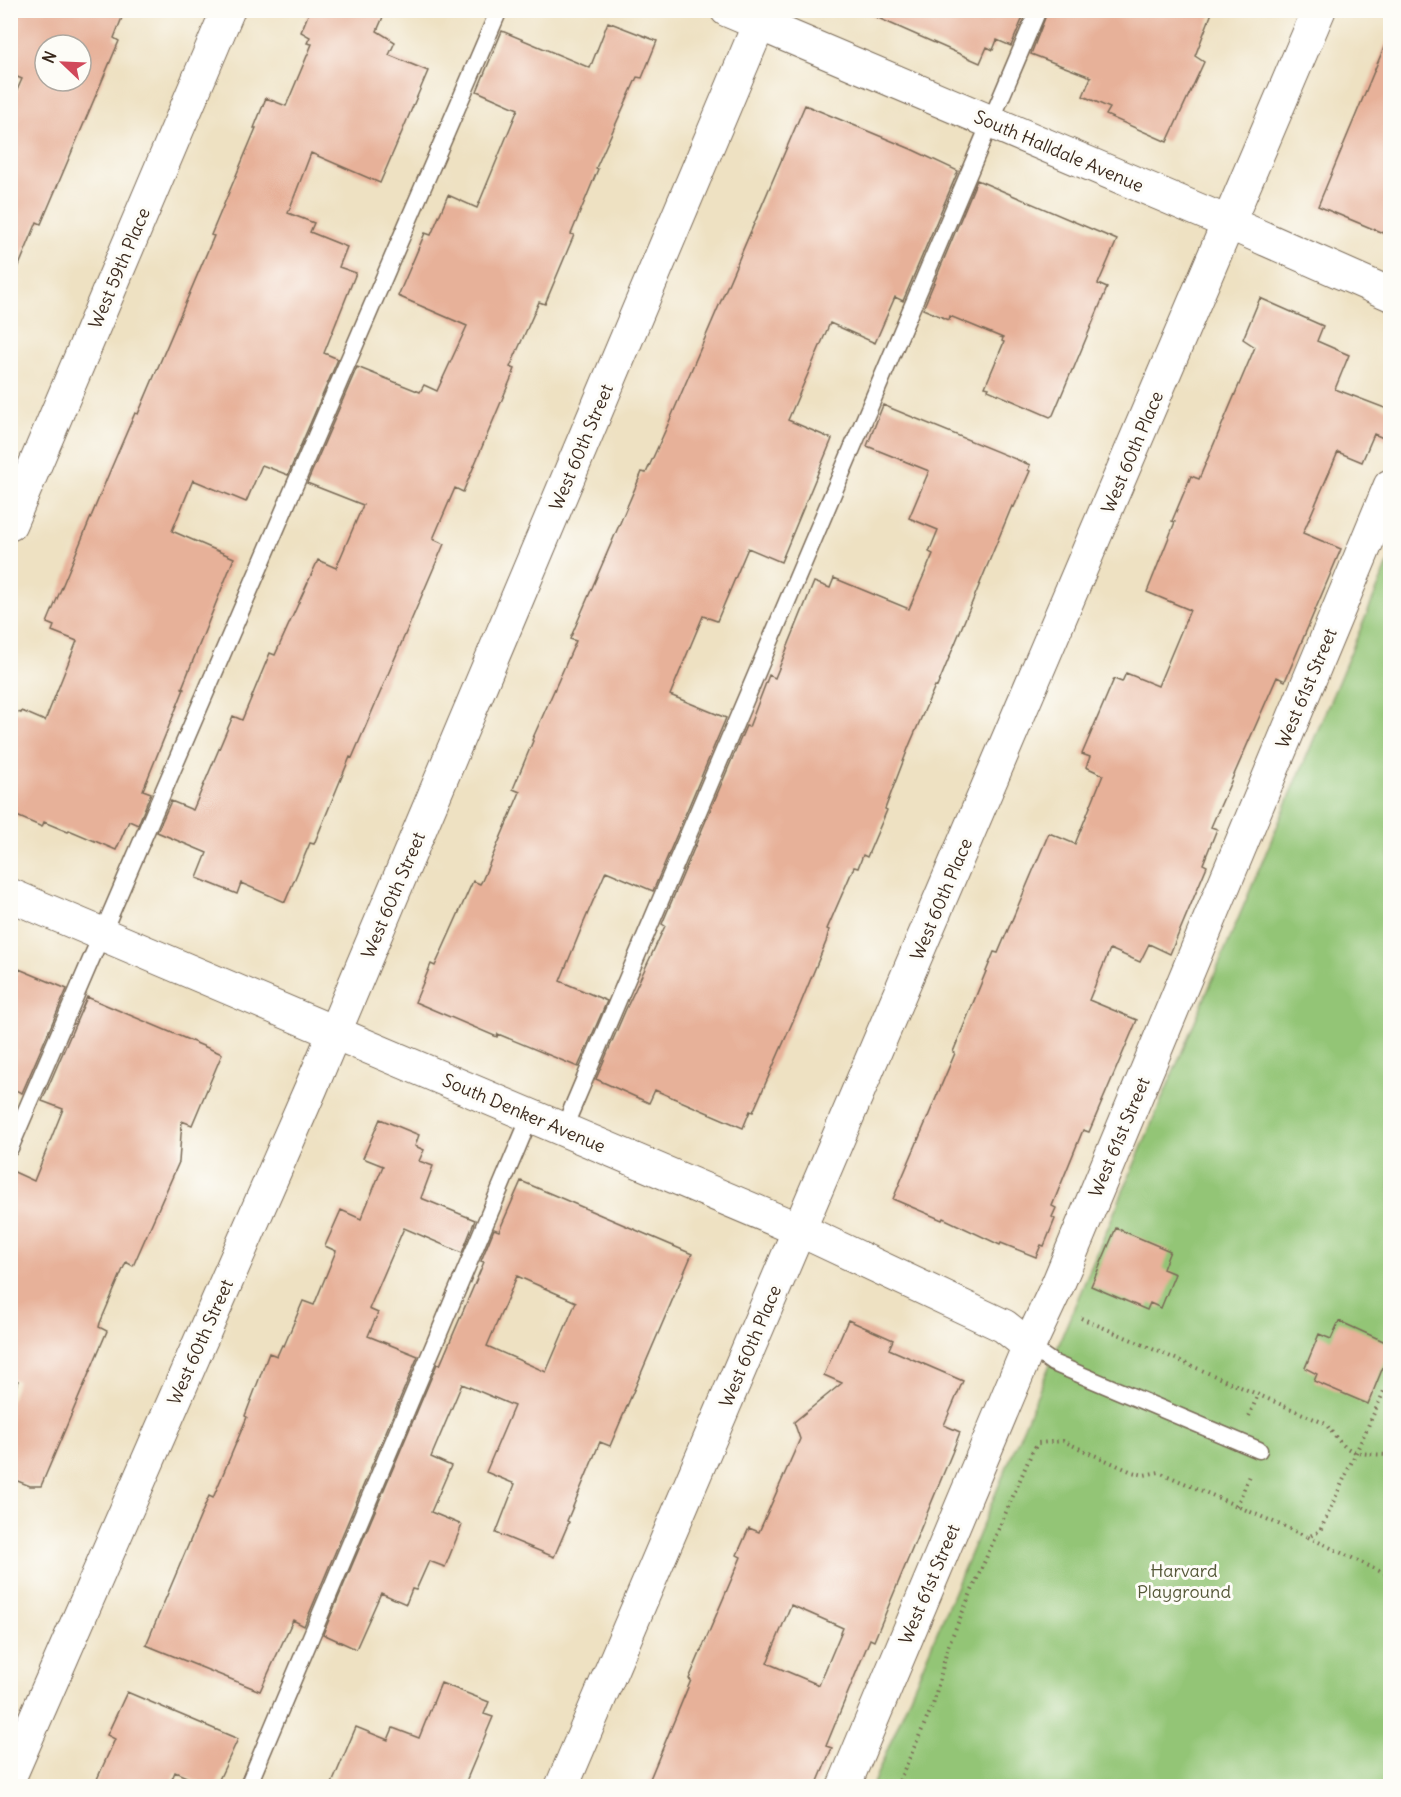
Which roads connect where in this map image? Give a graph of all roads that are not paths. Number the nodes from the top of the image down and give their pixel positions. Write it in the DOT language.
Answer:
graph roads {
  1 [pos="228,10"];
  2 [pos="499,10"];
  3 [pos="727,10"];
  4 [pos="1038,10"];
  5 [pos="1319,10"];
  6 [pos="762,18"];
  7 [pos="991,122"];
  8 [pos="1229,224"];
  9 [pos="1390,294"];
  10 [pos="1390,486"];
  11 [pos="10,524"];
  12 [pos="10,895"];
  13 [pos="102,934"];
  14 [pos="335,1032"];
  15 [pos="531,1115"];
  16 [pos="563,1130"];
  17 [pos="10,1148"];
  18 [pos="800,1230"];
  19 [pos="1029,1346"];
  20 [pos="1259,1450"];
  21 [pos="10,1776"];
  22 [pos="248,1786"];
  23 [pos="562,1786"];
  24 [pos="844,1786"];
  1 -- 11 [label="street, West 59th Place"];
  2 -- 13 [label="lane"];
  3 -- 6 [label="street, South Halldale Avenue"];
  4 -- 7 [label="lane"];
  5 -- 8 [label="street, West 60th Place"];
  6 -- 7 [label="street, South Halldale Avenue"];
  6 -- 14 [label="street, West 60th Street"];
  7 -- 8 [label="street, South Halldale Avenue"];
  7 -- 16 [label="lane"];
  8 -- 9 [label="street, South Halldale Avenue"];
  8 -- 18 [label="street, West 60th Place"];
  10 -- 19 [label="street, West 61st Street"];
  12 -- 13 [label="street, South Denker Avenue"];
  13 -- 14 [label="street, South Denker Avenue"];
  13 -- 17 [label="lane"];
  14 -- 15 [label="street, South Denker Avenue"];
  14 -- 21 [label="street, West 60th Street"];
  15 -- 16 [label="street, South Denker Avenue"];
  15 -- 22 [label="lane"];
  16 -- 18 [label="street, South Denker Avenue"];
  18 -- 19 [label="street, South Denker Avenue"];
  18 -- 23 [label="street, West 60th Place"];
  19 -- 20 [label="lane"];
  19 -- 24 [label="street, West 61st Street"];
}
